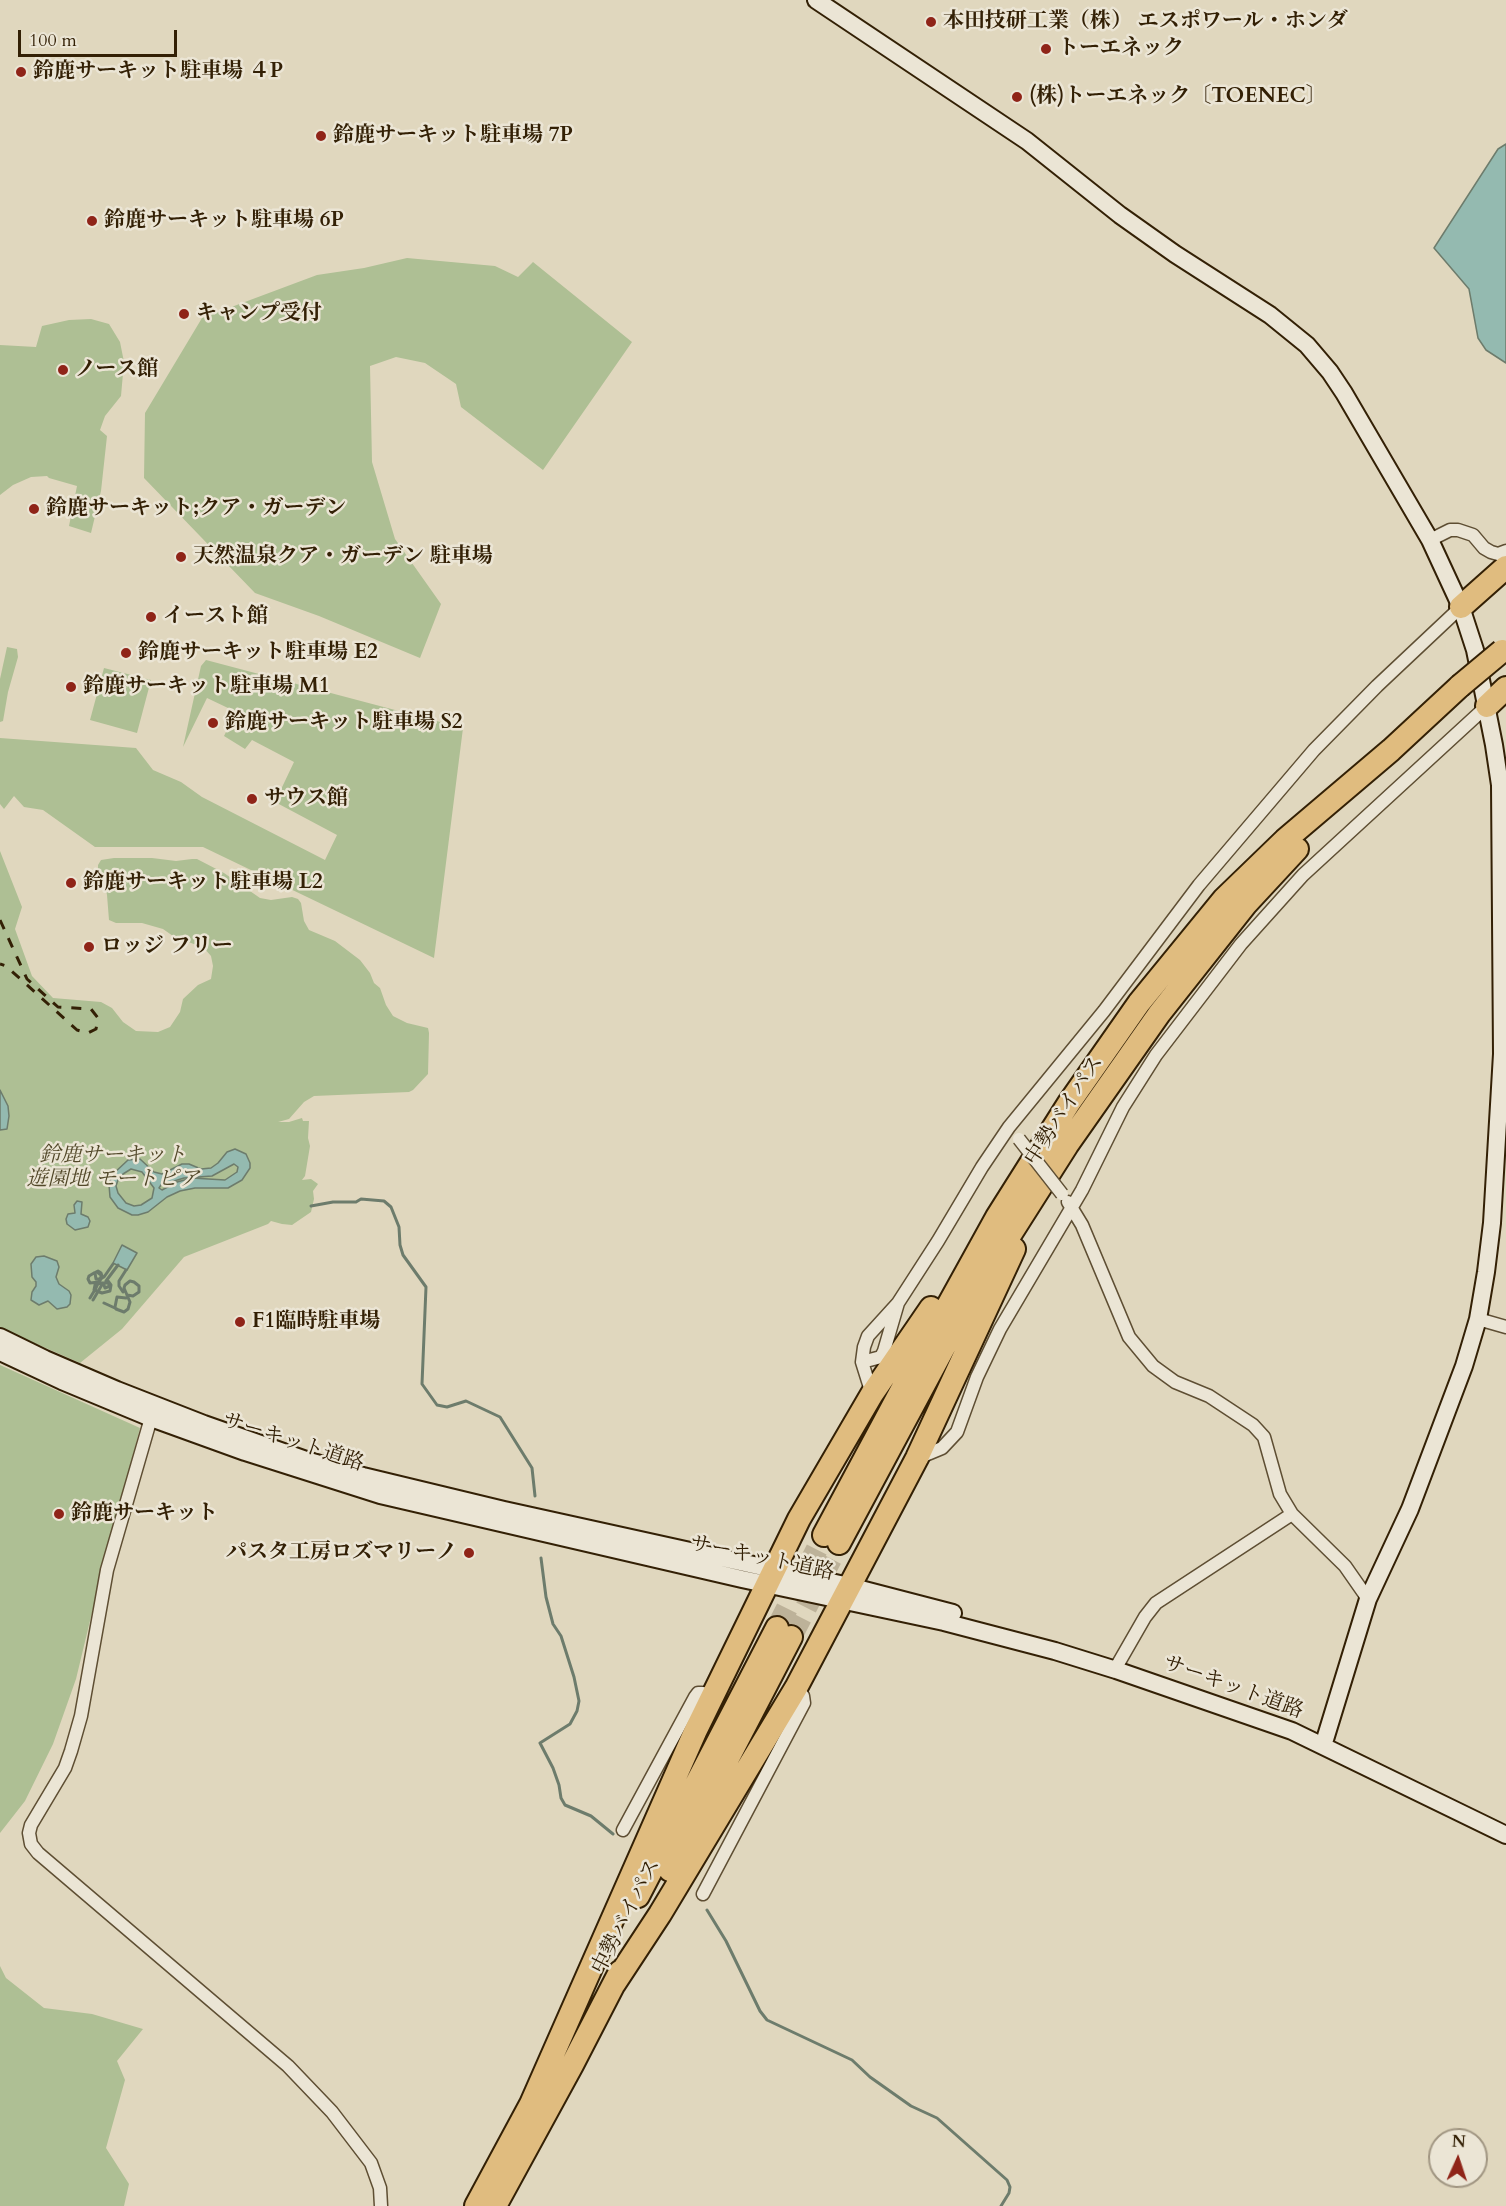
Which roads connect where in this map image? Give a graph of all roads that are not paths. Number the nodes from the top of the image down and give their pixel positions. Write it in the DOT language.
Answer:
graph roads {
  1 [pos="816,0"];
  2 [pos="1430,540"];
  3 [pos="1506,551"];
  4 [pos="1506,567"];
  5 [pos="1461,606"];
  6 [pos="1504,649"];
  7 [pos="1506,688"];
  8 [pos="1487,706"];
  9 [pos="1391,750"];
  10 [pos="1503,786"];
  11 [pos="1504,1054"];
  12 [pos="1019,1139"];
  13 [pos="1052,1189"];
  14 [pos="1072,1207"];
  15 [pos="997,1217"];
  16 [pos="898,1303"];
  17 [pos="1478,1319"];
  18 [pos="1506,1327"];
  19 [pos="0,1337"];
  20 [pos="0,1352"];
  21 [pos="862,1362"];
  22 [pos="872,1394"];
  23 [pos="153,1411"];
  24 [pos="917,1458"];
  25 [pos="1292,1514"];
  26 [pos="772,1577"];
  27 [pos="845,1593"];
  28 [pos="1368,1599"];
  29 [pos="1118,1664"];
  30 [pos="796,1688"];
  31 [pos="712,1695"];
  32 [pos="1292,1731"];
  33 [pos="1323,1746"];
  34 [pos="623,1830"];
  35 [pos="1506,1835"];
  36 [pos="703,1894"];
  37 [pos="614,1984"];
  38 [pos="531,2104"];
  39 [pos="381,2206"];
  40 [pos="476,2206"];
  41 [pos="495,2206"];
  1 -- 2 [label="street"];
  2 -- 3 [label="street"];
  2 -- 5 [label="street"];
  4 -- 5 [label="highway"];
  5 -- 8 [label="street"];
  5 -- 16 [label="street"];
  6 -- 9 [label="highway, 中勢バイパス, bridge"];
  7 -- 8 [label="highway"];
  8 -- 10 [label="street"];
  8 -- 14 [label="street"];
  9 -- 13 [label="highway, 中勢バイパス"];
  9 -- 15 [label="highway, 中勢バイパス"];
  10 -- 11 [label="street"];
  11 -- 17 [label="street"];
  12 -- 13 [label="street, bridge"];
  13 -- 14 [label="street"];
  13 -- 15 [label="highway, 中勢バイパス"];
  13 -- 24 [label="highway"];
  14 -- 24 [label="street"];
  14 -- 25 [label="street"];
  15 -- 22 [label="highway"];
  16 -- 21 [label="street"];
  16 -- 21 [label="street"];
  17 -- 18 [label="street"];
  17 -- 28 [label="street"];
  19 -- 23 [label="street, サーキット道路"];
  20 -- 23 [label="street, サーキット道路"];
  21 -- 22 [label="street"];
  22 -- 26 [label="highway"];
  23 -- 26 [label="street, サーキット道路"];
  23 -- 39 [label="street"];
  24 -- 27 [label="highway"];
  25 -- 28 [label="street"];
  25 -- 29 [label="street"];
  26 -- 27 [label="street, サーキット道路"];
  26 -- 31 [label="highway"];
  27 -- 29 [label="street"];
  27 -- 30 [label="highway"];
  27 -- 32 [label="street, サーキット道路"];
  28 -- 33 [label="street"];
  29 -- 32 [label="street"];
  30 -- 36 [label="street"];
  30 -- 37 [label="highway"];
  31 -- 34 [label="street"];
  31 -- 38 [label="highway"];
  32 -- 33 [label="street, サーキット道路"];
  33 -- 35 [label="street, サーキット道路"];
  37 -- 38 [label="highway, 中勢バイパス"];
  37 -- 41 [label="highway, 中勢バイパス"];
  38 -- 40 [label="highway, 中勢バイパス"];
}
